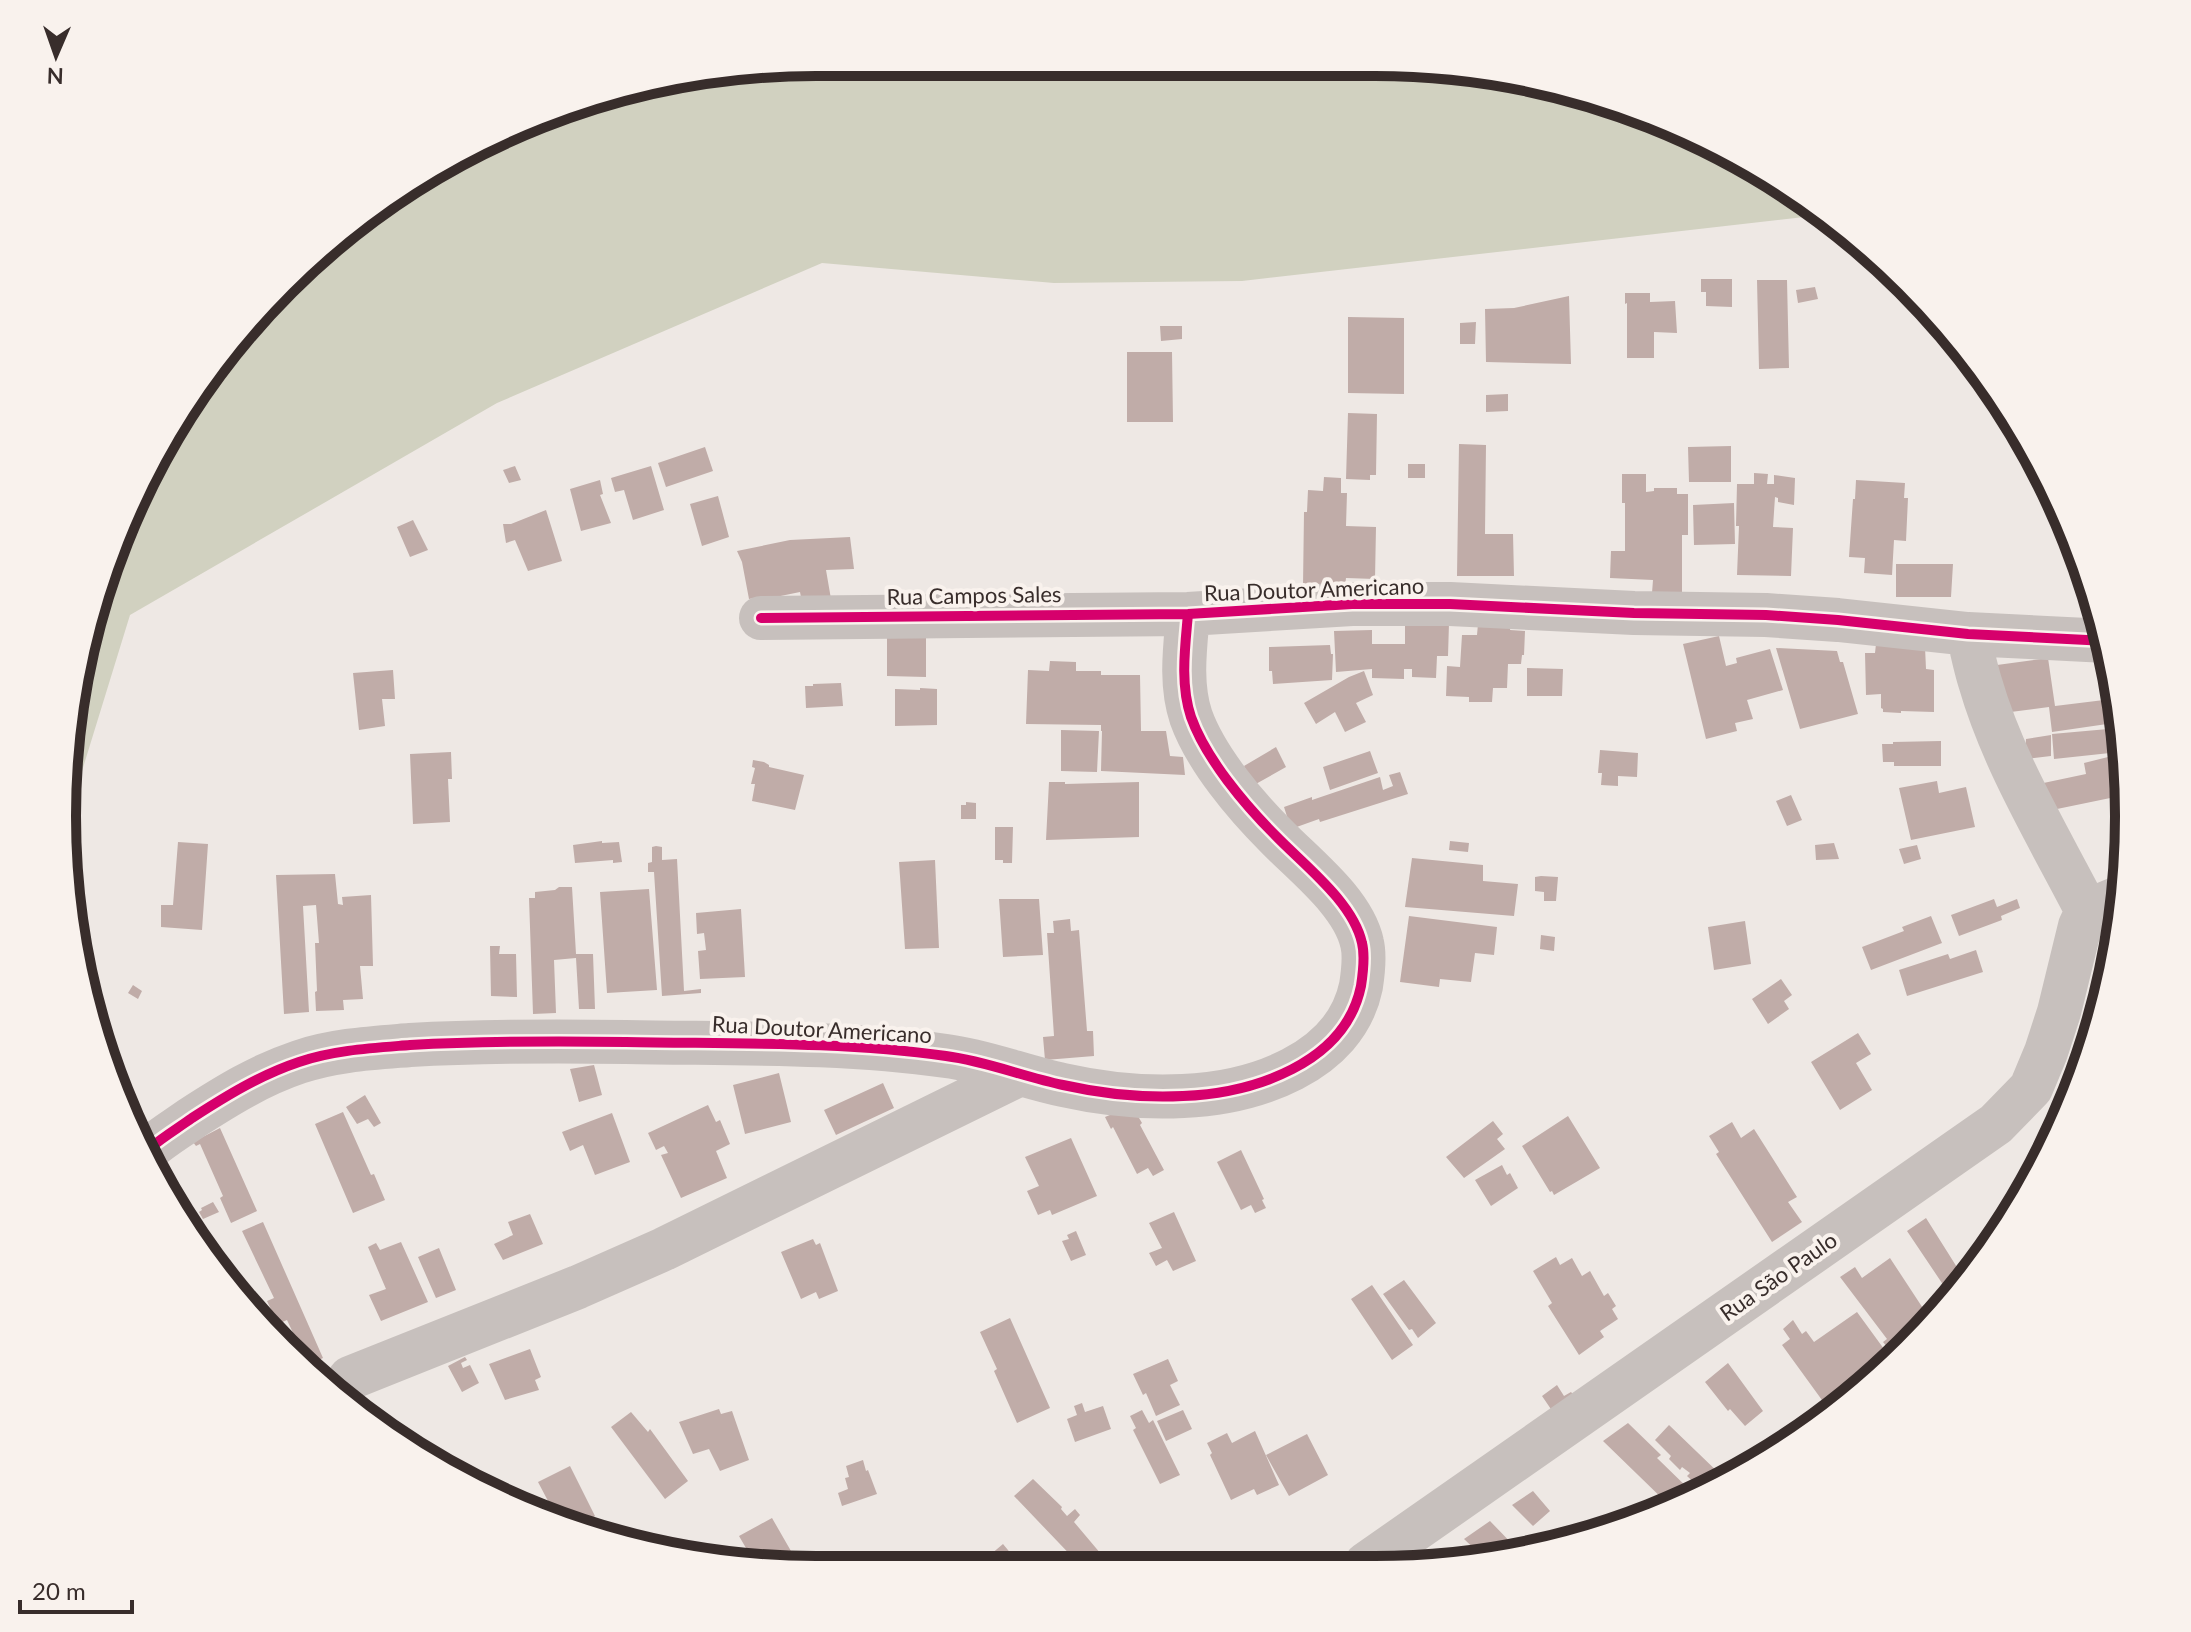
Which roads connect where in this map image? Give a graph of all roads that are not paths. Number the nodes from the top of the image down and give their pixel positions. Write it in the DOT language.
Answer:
graph roads {
  1 [pos="1188,614"];
  2 [pos="761,618"];
  3 [pos="1968,634"];
  4 [pos="2094,640"];
  5 [pos="2105,903"];
  6 [pos="1020,1074"];
  7 [pos="153,1146"];
  8 [pos="350,1378"];
  9 [pos="1378,1556"];
  1 -- 2 [label="street, Rua Campos Sales"];
  1 -- 3 [label="street, Rua Doutor Americano"];
  1 -- 6 [label="street, Rua Doutor Americano"];
  3 -- 4 [label="street, Rua Doutor Americano"];
  3 -- 5 [label="street"];
  5 -- 9 [label="street, Rua São Paulo"];
  6 -- 7 [label="street, Rua Doutor Americano"];
  6 -- 8 [label="street"];
}
